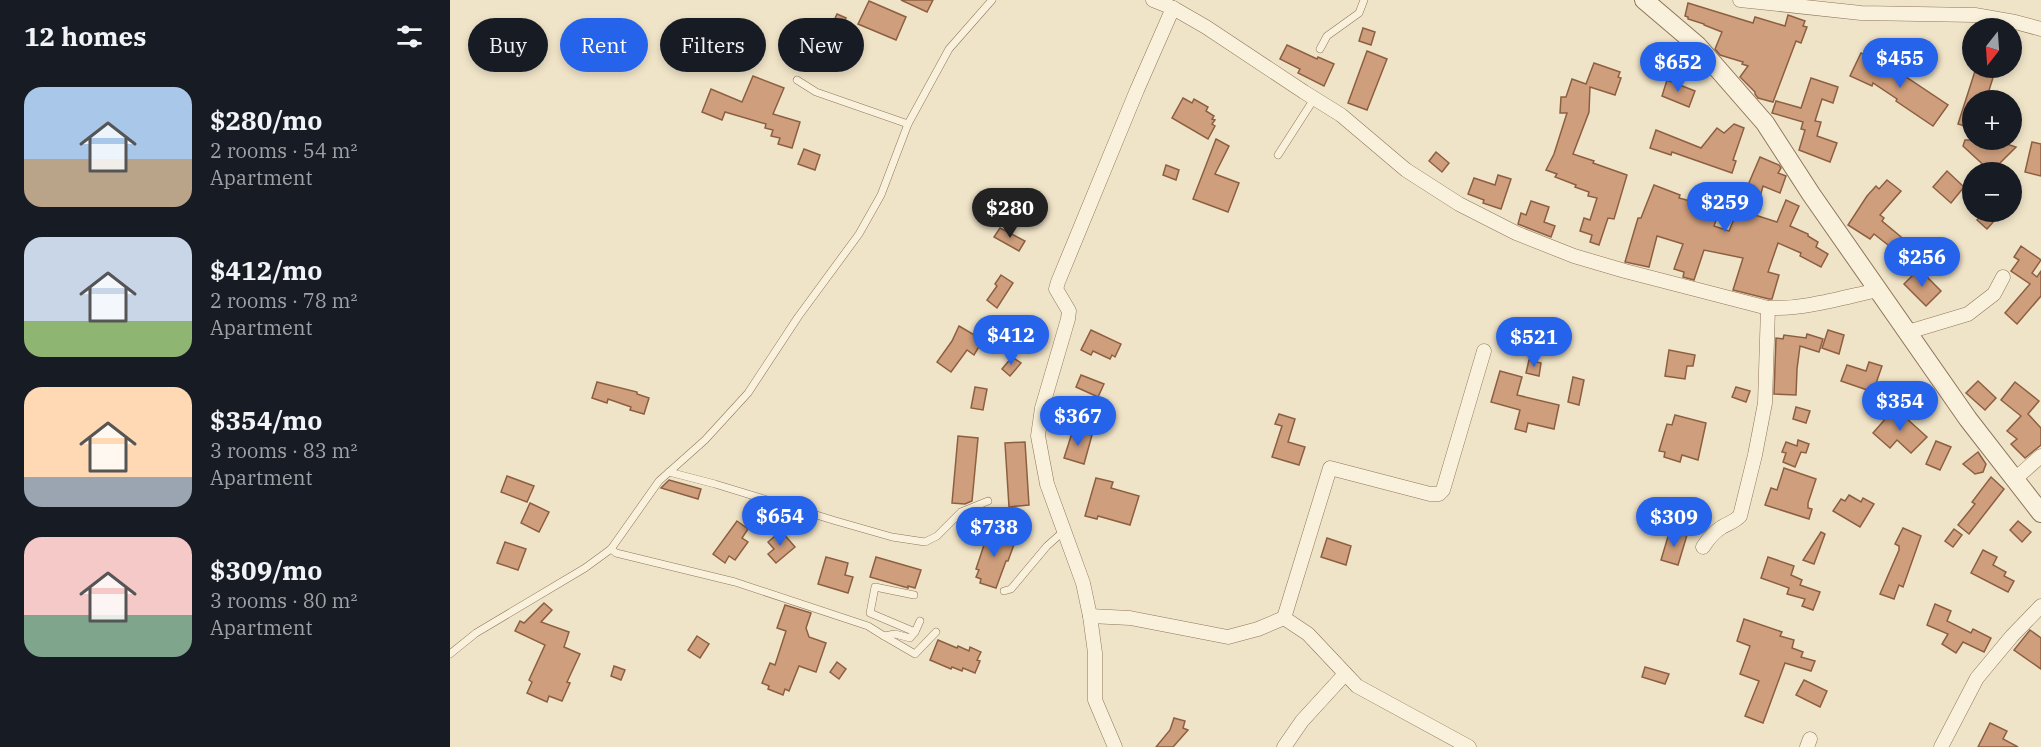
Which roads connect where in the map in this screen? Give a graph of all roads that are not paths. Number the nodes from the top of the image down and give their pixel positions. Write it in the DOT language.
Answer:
graph roads {
  1 [pos="992,0"];
  2 [pos="1153,0"];
  3 [pos="1364,0"];
  4 [pos="1644,0"];
  5 [pos="1740,0"];
  6 [pos="1779,2"];
  7 [pos="1173,8"];
  8 [pos="2038,24"];
  9 [pos="1320,50"];
  10 [pos="797,80"];
  11 [pos="1314,99"];
  12 [pos="908,124"];
  13 [pos="1278,155"];
  14 [pos="2003,277"];
  15 [pos="1878,290"];
  16 [pos="1768,308"];
  17 [pos="1908,332"];
  18 [pos="1484,351"];
  19 [pos="2041,456"];
  20 [pos="669,472"];
  21 [pos="2015,479"];
  22 [pos="988,501"];
  23 [pos="2041,513"];
  24 [pos="1065,530"];
  25 [pos="1702,546"];
  26 [pos="611,549"];
  27 [pos="1004,591"];
  28 [pos="914,595"];
  29 [pos="2041,606"];
  30 [pos="1090,616"];
  31 [pos="1284,618"];
  32 [pos="920,621"];
  33 [pos="915,632"];
  34 [pos="936,632"];
  35 [pos="884,636"];
  36 [pos="450,654"];
  37 [pos="1346,674"];
  38 [pos="1115,747"];
  39 [pos="1284,747"];
  40 [pos="1469,747"];
  41 [pos="1941,747"];
  1 -- 12 [label="lane"];
  2 -- 7 [label="street"];
  3 -- 9 [label="lane"];
  4 -- 15 [label="street"];
  5 -- 6 [label="street"];
  6 -- 8 [label="street"];
  7 -- 11 [label="street"];
  7 -- 24 [label="street"];
  10 -- 12 [label="lane"];
  11 -- 13 [label="lane"];
  11 -- 16 [label="street"];
  12 -- 20 [label="lane"];
  14 -- 17 [label="street"];
  15 -- 16 [label="street"];
  15 -- 17 [label="street"];
  16 -- 25 [label="street"];
  17 -- 21 [label="street"];
  18 -- 31 [label="street"];
  19 -- 21 [label="street"];
  20 -- 22 [label="lane"];
  20 -- 26 [label="lane"];
  21 -- 23 [label="street"];
  24 -- 27 [label="lane"];
  24 -- 30 [label="street"];
  26 -- 35 [label="lane"];
  26 -- 36 [label="lane"];
  28 -- 33 [label="lane"];
  29 -- 41 [label="street"];
  30 -- 31 [label="street"];
  30 -- 38 [label="street"];
  31 -- 37 [label="street"];
  32 -- 33 [label="lane"];
  33 -- 35 [label="lane"];
  34 -- 35 [label="lane"];
  37 -- 39 [label="street"];
  37 -- 40 [label="street"];
}
